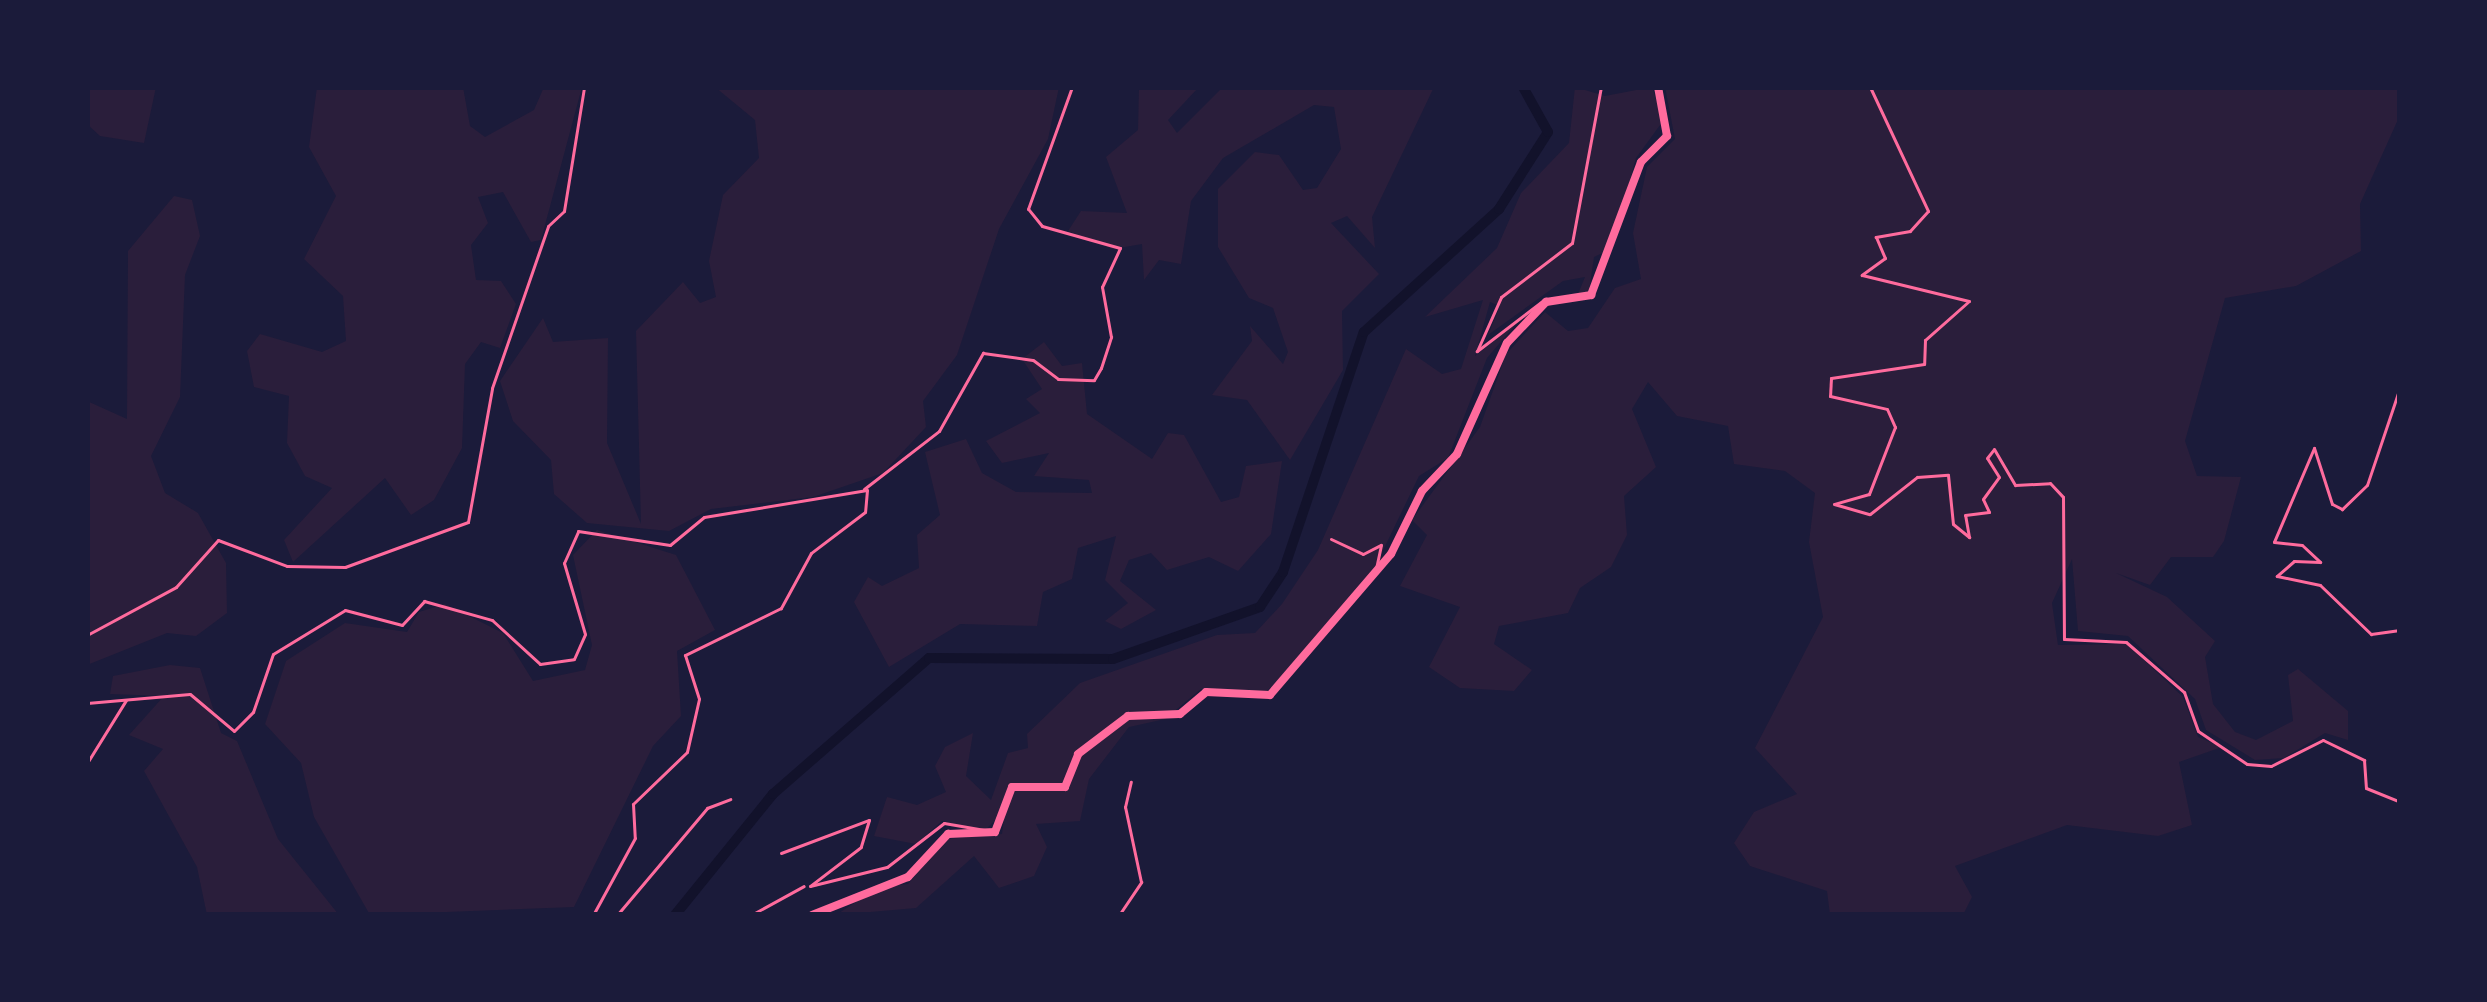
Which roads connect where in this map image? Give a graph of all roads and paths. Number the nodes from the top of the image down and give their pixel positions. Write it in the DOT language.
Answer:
graph roads {
  1 [pos="584,87"];
  2 [pos="1072,87"];
  3 [pos="1600,87"];
  4 [pos="1658,87"];
  5 [pos="1870,87"];
  6 [pos="1553,298"];
  7 [pos="2400,387"];
  8 [pos="864,489"];
  9 [pos="1331,539"];
  10 [pos="1376,571"];
  11 [pos="2400,630"];
  12 [pos="87,635"];
  13 [pos="128,698"];
  14 [pos="87,703"];
  15 [pos="87,764"];
  16 [pos="1131,782"];
  17 [pos="87,798"];
  18 [pos="730,799"];
  19 [pos="2400,802"];
  20 [pos="87,813"];
  21 [pos="991,834"];
  22 [pos="781,853"];
  23 [pos="806,886"];
  24 [pos="817,914"];
  25 [pos="593,915"];
  26 [pos="616,915"];
  27 [pos="752,915"];
  28 [pos="1119,915"];
  1 -- 12 [label="street"];
  2 -- 8 [label="street"];
  3 -- 6 [label="street"];
  4 -- 6 [label="highway"];
  5 -- 19 [label="street"];
  6 -- 10 [label="highway"];
  7 -- 11 [label="street"];
  8 -- 13 [label="street"];
  8 -- 25 [label="street"];
  9 -- 10 [label="street"];
  10 -- 21 [label="highway"];
  13 -- 14 [label="street"];
  13 -- 15 [label="street"];
  16 -- 28 [label="street"];
  17 -- 20 [label="street"];
  18 -- 26 [label="street"];
  21 -- 23 [label="street"];
  21 -- 24 [label="highway"];
  22 -- 23 [label="street"];
  23 -- 27 [label="street"];
}
